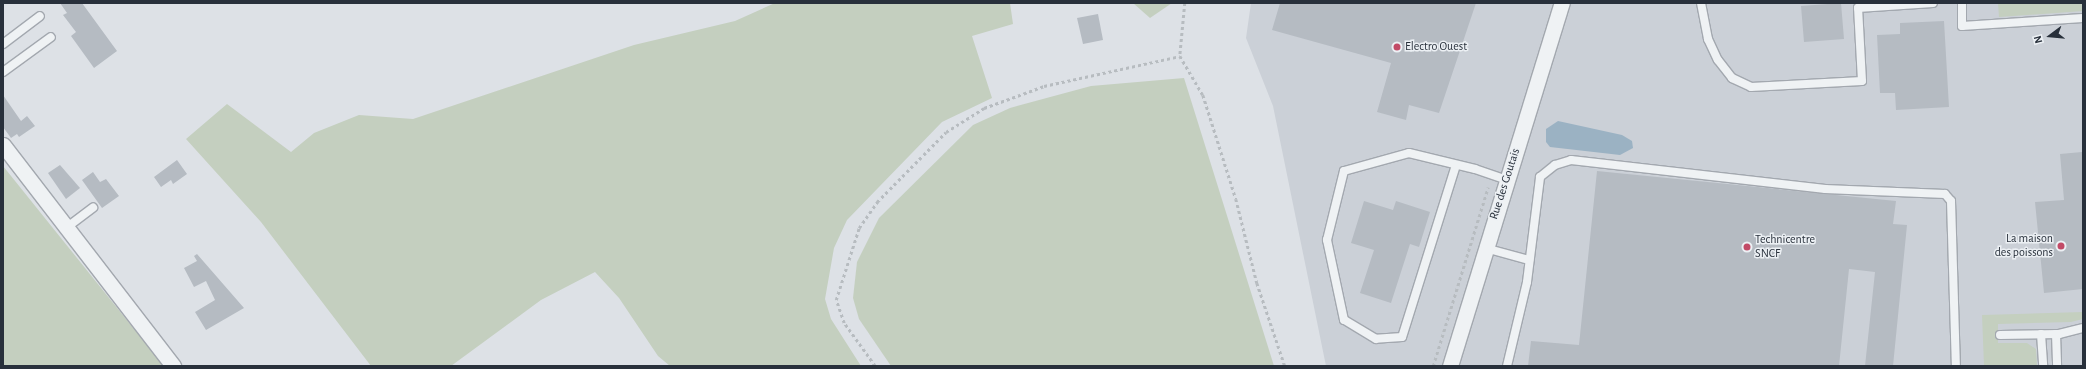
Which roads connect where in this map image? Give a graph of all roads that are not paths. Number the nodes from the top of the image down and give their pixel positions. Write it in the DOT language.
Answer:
graph roads {
  1 [pos="1562,3"];
  2 [pos="1701,3"];
  3 [pos="1933,3"];
  4 [pos="1962,3"];
  5 [pos="40,16"];
  6 [pos="2083,18"];
  7 [pos="51,37"];
  8 [pos="3,44"];
  9 [pos="3,72"];
  10 [pos="3,145"];
  11 [pos="1456,165"];
  12 [pos="1507,180"];
  13 [pos="93,208"];
  14 [pos="66,228"];
  15 [pos="1485,248"];
  16 [pos="1529,260"];
  17 [pos="2083,328"];
  18 [pos="2041,334"];
  19 [pos="2056,334"];
  20 [pos="2000,335"];
  21 [pos="173,366"];
  22 [pos="1450,366"];
  23 [pos="1507,366"];
  24 [pos="1956,366"];
  25 [pos="2043,366"];
  26 [pos="2057,366"];
  1 -- 12 [label="street, Rue des Goutais"];
  2 -- 3 [label="lane"];
  4 -- 6 [label="lane"];
  5 -- 8 [label="lane"];
  7 -- 9 [label="lane"];
  10 -- 14 [label="street"];
  11 -- 11 [label="lane"];
  11 -- 12 [label="lane"];
  12 -- 15 [label="street, Rue des Goutais"];
  13 -- 14 [label="lane"];
  14 -- 21 [label="street"];
  15 -- 16 [label="lane"];
  15 -- 22 [label="street, Rue des Goutais"];
  16 -- 23 [label="lane"];
  16 -- 24 [label="lane"];
  17 -- 19 [label="lane"];
  18 -- 19 [label="lane"];
  18 -- 20 [label="lane"];
  18 -- 25 [label="lane"];
  19 -- 26 [label="lane"];
}
